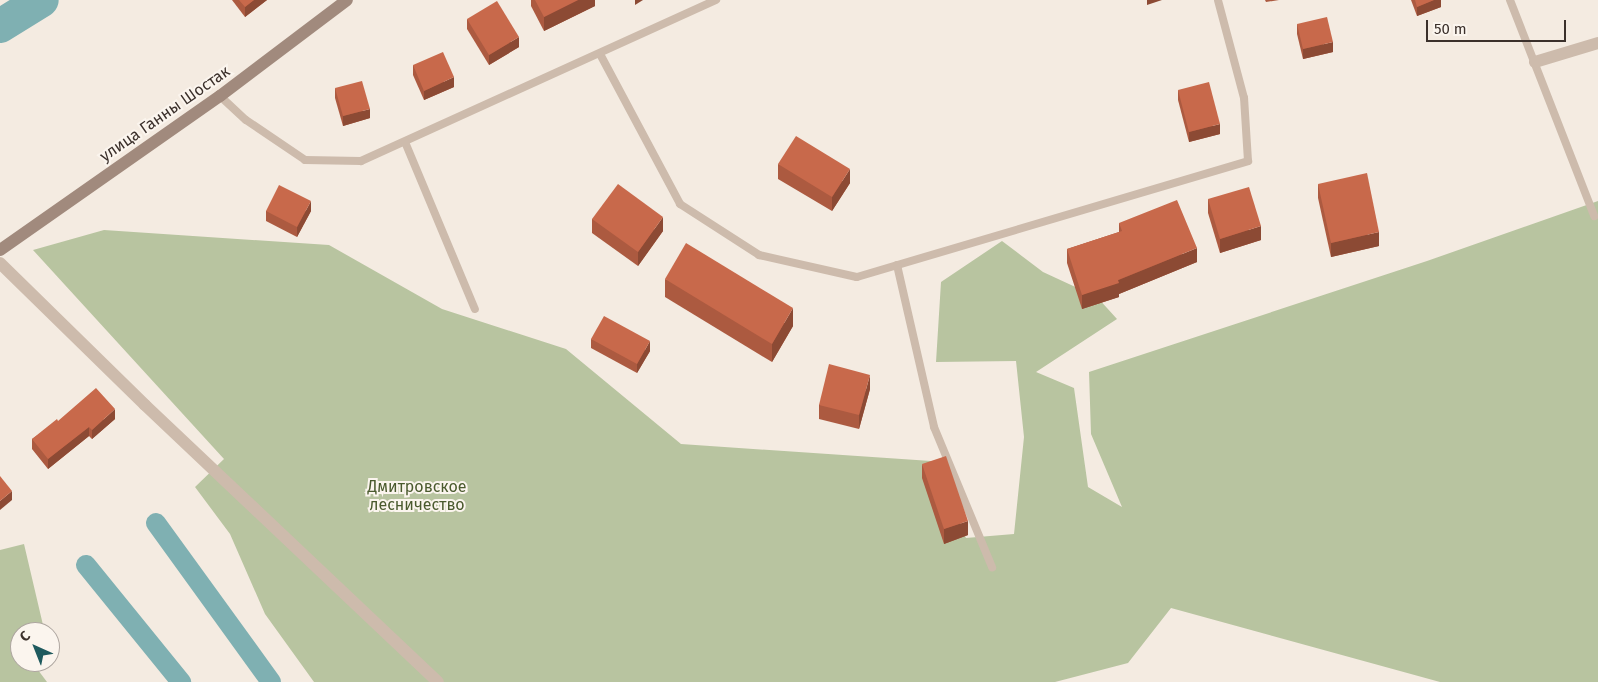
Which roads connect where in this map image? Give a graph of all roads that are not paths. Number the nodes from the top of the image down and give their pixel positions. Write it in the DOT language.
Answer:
graph roads {
  1 [pos="346,0"];
  2 [pos="716,0"];
  3 [pos="1218,0"];
  4 [pos="1510,0"];
  5 [pos="1598,43"];
  6 [pos="600,54"];
  7 [pos="1535,62"];
  8 [pos="220,96"];
  9 [pos="405,142"];
  10 [pos="1594,216"];
  11 [pos="0,250"];
  12 [pos="0,262"];
  13 [pos="897,265"];
  14 [pos="475,309"];
  15 [pos="992,567"];
  16 [pos="438,682"];
  1 -- 8 [label="main road, улица Ганны Шостак"];
  2 -- 6 [label="lane"];
  3 -- 13 [label="lane"];
  4 -- 7 [label="lane"];
  5 -- 7 [label="street"];
  6 -- 9 [label="lane"];
  6 -- 13 [label="lane"];
  7 -- 10 [label="lane"];
  8 -- 9 [label="lane"];
  8 -- 11 [label="main road, улица Ганны Шостак"];
  9 -- 14 [label="lane"];
  12 -- 16 [label="street"];
  13 -- 15 [label="lane"];
}
